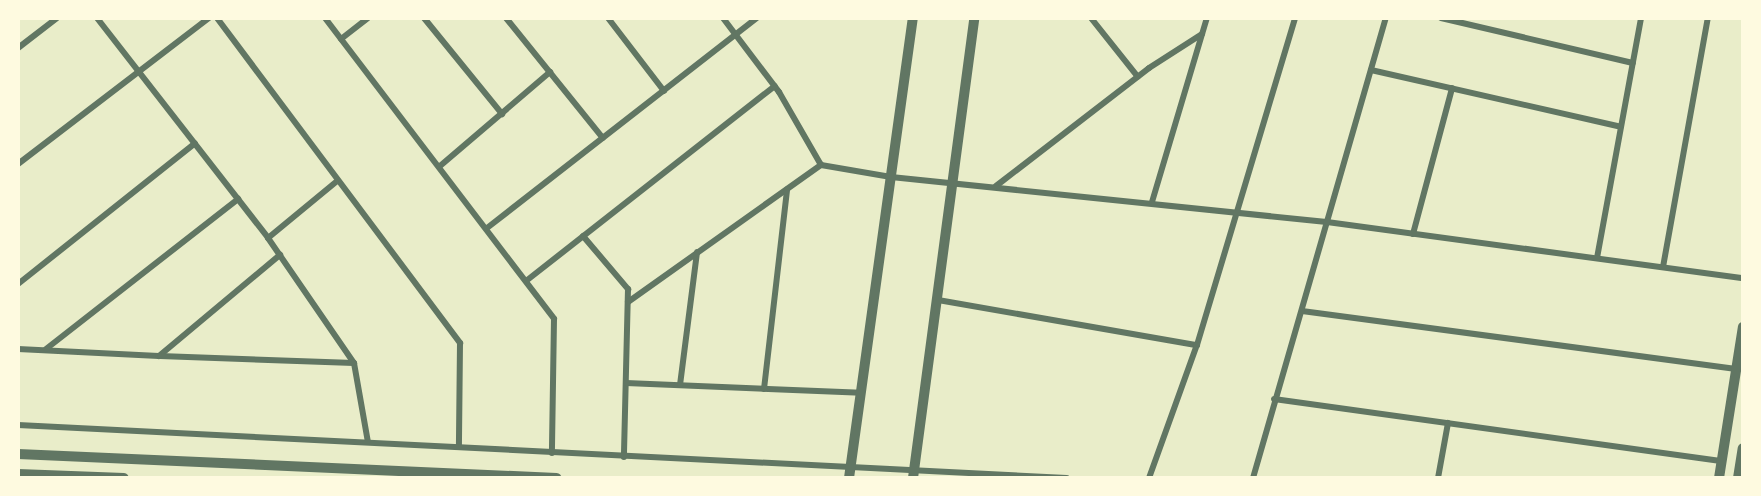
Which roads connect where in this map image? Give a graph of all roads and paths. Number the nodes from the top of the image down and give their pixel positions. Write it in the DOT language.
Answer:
graph roads {
  1 [pos="57,18"];
  2 [pos="97,18"];
  3 [pos="209,18"];
  4 [pos="217,18"];
  5 [pos="325,18"];
  6 [pos="368,18"];
  7 [pos="423,18"];
  8 [pos="506,18"];
  9 [pos="608,18"];
  10 [pos="723,18"];
  11 [pos="757,18"];
  12 [pos="913,18"];
  13 [pos="974,18"];
  14 [pos="1091,18"];
  15 [pos="1207,18"];
  16 [pos="1295,18"];
  17 [pos="1386,18"];
  18 [pos="1442,18"];
  19 [pos="1641,18"];
  20 [pos="1708,18"];
  21 [pos="1202,34"];
  22 [pos="737,35"];
  23 [pos="341,39"];
  24 [pos="18,48"];
  25 [pos="1633,63"];
  26 [pos="1371,70"];
  27 [pos="140,71"];
  28 [pos="550,72"];
  29 [pos="1138,77"];
  30 [pos="775,86"];
  31 [pos="1452,88"];
  32 [pos="664,91"];
  33 [pos="502,114"];
  34 [pos="1621,127"];
  35 [pos="603,138"];
  36 [pos="195,143"];
  37 [pos="18,164"];
  38 [pos="821,165"];
  39 [pos="440,166"];
  40 [pos="891,177"];
  41 [pos="336,183"];
  42 [pos="954,183"];
  43 [pos="996,186"];
  44 [pos="787,189"];
  45 [pos="238,199"];
  46 [pos="1152,202"];
  47 [pos="1238,212"];
  48 [pos="1328,222"];
  49 [pos="487,228"];
  50 [pos="1413,234"];
  51 [pos="583,236"];
  52 [pos="268,238"];
  53 [pos="697,252"];
  54 [pos="280,255"];
  55 [pos="1597,258"];
  56 [pos="1663,267"];
  57 [pos="1743,278"];
  58 [pos="526,280"];
  59 [pos="18,284"];
  60 [pos="938,300"];
  61 [pos="628,302"];
  62 [pos="1302,311"];
  63 [pos="1743,327"];
  64 [pos="1197,345"];
  65 [pos="18,349"];
  66 [pos="46,349"];
  67 [pos="159,356"];
  68 [pos="354,363"];
  69 [pos="1736,369"];
  70 [pos="626,383"];
  71 [pos="680,385"];
  72 [pos="764,389"];
  73 [pos="861,393"];
  74 [pos="1274,399"];
  75 [pos="1448,423"];
  76 [pos="18,425"];
  77 [pos="368,442"];
  78 [pos="459,447"];
  79 [pos="1743,447"];
  80 [pos="552,453"];
  81 [pos="18,454"];
  82 [pos="624,456"];
  83 [pos="1722,461"];
  84 [pos="849,472"];
  85 [pos="18,474"];
  86 [pos="914,474"];
  87 [pos="124,478"];
  88 [pos="556,478"];
  89 [pos="1067,478"];
  90 [pos="1149,478"];
  91 [pos="1253,478"];
  92 [pos="1438,478"];
  93 [pos="1719,478"];
  94 [pos="1738,478"];
  1 -- 24 [label="street"];
  2 -- 27 [label="street"];
  3 -- 27 [label="street"];
  4 -- 41 [label="street"];
  5 -- 23 [label="street"];
  6 -- 23 [label="street"];
  7 -- 33 [label="street"];
  8 -- 28 [label="street"];
  9 -- 32 [label="street"];
  10 -- 22 [label="street"];
  11 -- 22 [label="street"];
  12 -- 40 [label="street"];
  13 -- 42 [label="street"];
  14 -- 29 [label="street"];
  15 -- 21 [label="street"];
  16 -- 47 [label="street"];
  17 -- 26 [label="street"];
  18 -- 25 [label="street"];
  19 -- 25 [label="street"];
  20 -- 56 [label="street"];
  21 -- 29 [label="street"];
  21 -- 46 [label="street"];
  22 -- 30 [label="street"];
  22 -- 32 [label="street"];
  23 -- 39 [label="street"];
  25 -- 34 [label="street"];
  26 -- 31 [label="street"];
  26 -- 48 [label="street"];
  27 -- 36 [label="street"];
  27 -- 37 [label="street"];
  28 -- 33 [label="street"];
  28 -- 35 [label="street"];
  29 -- 43 [label="street"];
  30 -- 38 [label="street"];
  30 -- 51 [label="street"];
  31 -- 34 [label="street"];
  31 -- 50 [label="street"];
  32 -- 35 [label="street"];
  33 -- 39 [label="street"];
  34 -- 55 [label="street"];
  35 -- 49 [label="street"];
  36 -- 45 [label="street"];
  36 -- 59 [label="street"];
  38 -- 40 [label="street"];
  38 -- 44 [label="street"];
  39 -- 49 [label="street"];
  40 -- 42 [label="street"];
  40 -- 73 [label="street"];
  41 -- 52 [label="street"];
  41 -- 78 [label="street"];
  42 -- 43 [label="street"];
  42 -- 60 [label="street"];
  43 -- 46 [label="street"];
  44 -- 53 [label="street"];
  44 -- 72 [label="street"];
  45 -- 52 [label="street"];
  45 -- 66 [label="street"];
  46 -- 47 [label="street"];
  47 -- 48 [label="street"];
  47 -- 64 [label="street"];
  48 -- 50 [label="street"];
  48 -- 62 [label="street"];
  49 -- 58 [label="street"];
  50 -- 55 [label="street"];
  51 -- 58 [label="street"];
  51 -- 61 [label="street"];
  52 -- 54 [label="street"];
  53 -- 61 [label="street"];
  53 -- 71 [label="street"];
  54 -- 67 [label="street"];
  54 -- 68 [label="street"];
  55 -- 56 [label="street"];
  56 -- 57 [label="street"];
  58 -- 80 [label="street"];
  60 -- 64 [label="street"];
  60 -- 86 [label="street"];
  61 -- 70 [label="street"];
  62 -- 69 [label="street"];
  62 -- 74 [label="street"];
  63 -- 69 [label="street"];
  64 -- 90 [label="street"];
  65 -- 66 [label="street"];
  66 -- 67 [label="street"];
  67 -- 68 [label="street"];
  68 -- 77 [label="street"];
  69 -- 83 [label="street"];
  70 -- 71 [label="street"];
  70 -- 82 [label="street"];
  71 -- 72 [label="street"];
  72 -- 73 [label="street"];
  73 -- 84 [label="street"];
  74 -- 75 [label="street"];
  74 -- 91 [label="street"];
  75 -- 83 [label="street"];
  75 -- 92 [label="street"];
  76 -- 77 [label="street"];
  77 -- 78 [label="street"];
  78 -- 80 [label="street"];
  79 -- 94 [label="street"];
  80 -- 82 [label="street"];
  81 -- 88 [label="street"];
  82 -- 84 [label="street"];
  83 -- 93 [label="street"];
  84 -- 86 [label="street"];
  85 -- 87 [label="street"];
  86 -- 89 [label="street"];
}
